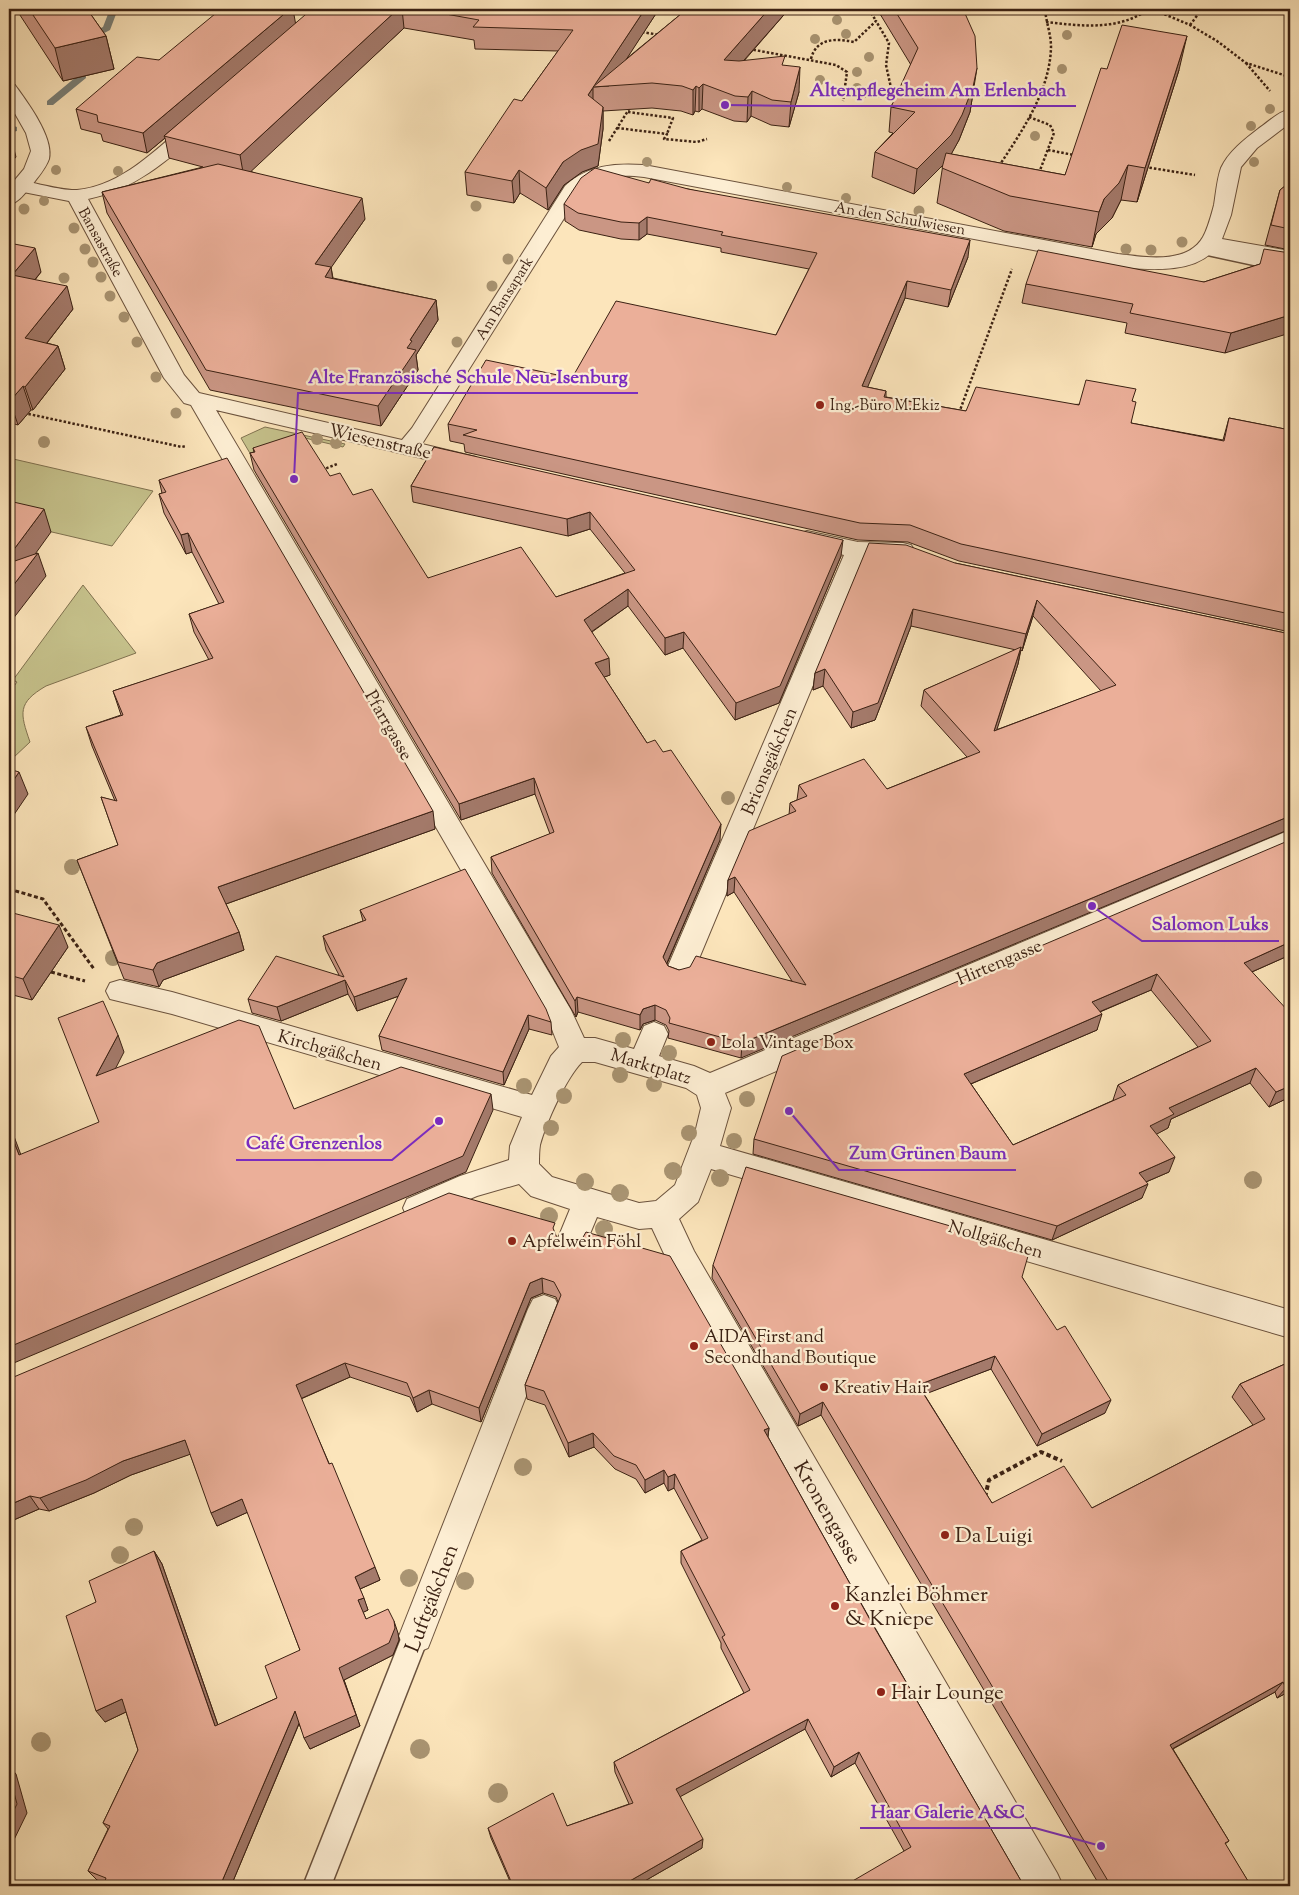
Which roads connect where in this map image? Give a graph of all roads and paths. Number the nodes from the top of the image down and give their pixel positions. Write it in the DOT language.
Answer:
graph roads {
  1 [pos="328,9"];
  2 [pos="869,9"];
  3 [pos="1045,9"];
  4 [pos="1150,9"];
  5 [pos="1202,9"];
  6 [pos="876,21"];
  7 [pos="1046,22"];
  8 [pos="1190,25"];
  9 [pos="635,31"];
  10 [pos="664,36"];
  11 [pos="285,46"];
  12 [pos="744,48"];
  13 [pos="811,59"];
  14 [pos="1246,63"];
  15 [pos="1290,77"];
  16 [pos="9,89"];
  17 [pos="1271,92"];
  18 [pos="844,96"];
  19 [pos="635,100"];
  20 [pos="843,101"];
  21 [pos="628,112"];
  22 [pos="1290,115"];
  23 [pos="205,117"];
  24 [pos="1029,117"];
  25 [pos="617,128"];
  26 [pos="667,134"];
  27 [pos="706,139"];
  28 [pos="608,142"];
  29 [pos="1048,150"];
  30 [pos="1077,155"];
  31 [pos="1144,167"];
  32 [pos="995,172"];
  33 [pos="1038,175"];
  34 [pos="586,177"];
  35 [pos="1202,177"];
  36 [pos="14,192"];
  37 [pos="76,196"];
  38 [pos="1206,246"];
  39 [pos="1290,257"];
  40 [pos="1014,265"];
  41 [pos="1290,268"];
  42 [pos="200,402"];
  43 [pos="18,411"];
  44 [pos="958,415"];
  45 [pos="186,446"];
  46 [pos="408,447"];
  47 [pos="492,468"];
  48 [pos="790,535"];
  49 [pos="858,550"];
  50 [pos="921,557"];
  51 [pos="1290,840"];
  52 [pos="9,889"];
  53 [pos="95,972"];
  54 [pos="679,973"];
  55 [pos="120,991"];
  56 [pos="654,1034"];
  57 [pos="575,1050"];
  58 [pos="642,1063"];
  59 [pos="709,1086"];
  60 [pos="540,1110"];
  61 [pos="706,1144"];
  62 [pos="524,1169"];
  63 [pos="588,1201"];
  64 [pos="661,1214"];
  65 [pos="389,1220"];
  66 [pos="571,1243"];
  67 [pos="544,1309"];
  68 [pos="1290,1324"];
  69 [pos="1062,1461"];
  70 [pos="983,1503"];
  71 [pos="416,1636"];
  72 [pos="317,1886"];
  73 [pos="1044,1886"];
  1 -- 11 [label="street"];
  2 -- 6 [label="path"];
  3 -- 7 [label="path"];
  4 -- 7 [label="path"];
  4 -- 8 [label="path"];
  5 -- 8 [label="path"];
  6 -- 13 [label="path"];
  6 -- 18 [label="path"];
  7 -- 24 [label="path"];
  8 -- 14 [label="path"];
  9 -- 10 [label="path"];
  12 -- 13 [label="path"];
  13 -- 18 [label="path"];
  14 -- 15 [label="path"];
  14 -- 17 [label="path"];
  16 -- 36 [label="street, Bansastraße"];
  18 -- 20 [label="path"];
  19 -- 21 [label="path"];
  21 -- 25 [label="path"];
  21 -- 26 [label="path"];
  22 -- 38 [label="street"];
  23 -- 37 [label="street"];
  24 -- 29 [label="path"];
  24 -- 32 [label="path"];
  25 -- 26 [label="path"];
  25 -- 28 [label="path"];
  26 -- 27 [label="path"];
  29 -- 30 [label="path"];
  29 -- 33 [label="path"];
  31 -- 35 [label="path"];
  34 -- 38 [label="street, An den Schulwiesen"];
  34 -- 46 [label="street, Am Bansapark"];
  36 -- 37 [label="street, Bansastraße"];
  37 -- 42 [label="street, Bansastraße"];
  38 -- 39 [label="street"];
  38 -- 41 [label="lane"];
  40 -- 44 [label="path"];
  42 -- 46 [label="street, Wiesenstraße"];
  42 -- 57 [label="street, Pfarrgasse"];
  43 -- 45 [label="path"];
  46 -- 47 [label="street, Wiesenstraße"];
  48 -- 49 [label="street"];
  49 -- 50 [label="street"];
  49 -- 54 [label="street, Brionsgäßchen"];
  51 -- 59 [label="street, Hirtengasse"];
  52 -- 53 [label="path"];
  55 -- 60 [label="street, Kirchgäßchen"];
  56 -- 58 [label="street"];
  57 -- 58 [label="street, Marktplatz"];
  57 -- 60 [label="street"];
  58 -- 59 [label="street, Marktplatz"];
  59 -- 61 [label="street, Marktplatz"];
  60 -- 62 [label="street"];
  61 -- 64 [label="street, Marktplatz"];
  61 -- 68 [label="street, Nollgäßchen"];
  62 -- 63 [label="street"];
  62 -- 65 [label="street"];
  63 -- 64 [label="street"];
  63 -- 66 [label="street"];
  64 -- 73 [label="street, Kronengasse"];
  67 -- 71 [label="street, Luftgäßchen"];
  69 -- 70 [label="path"];
  71 -- 72 [label="lane, Luftgäßchen"];
}
